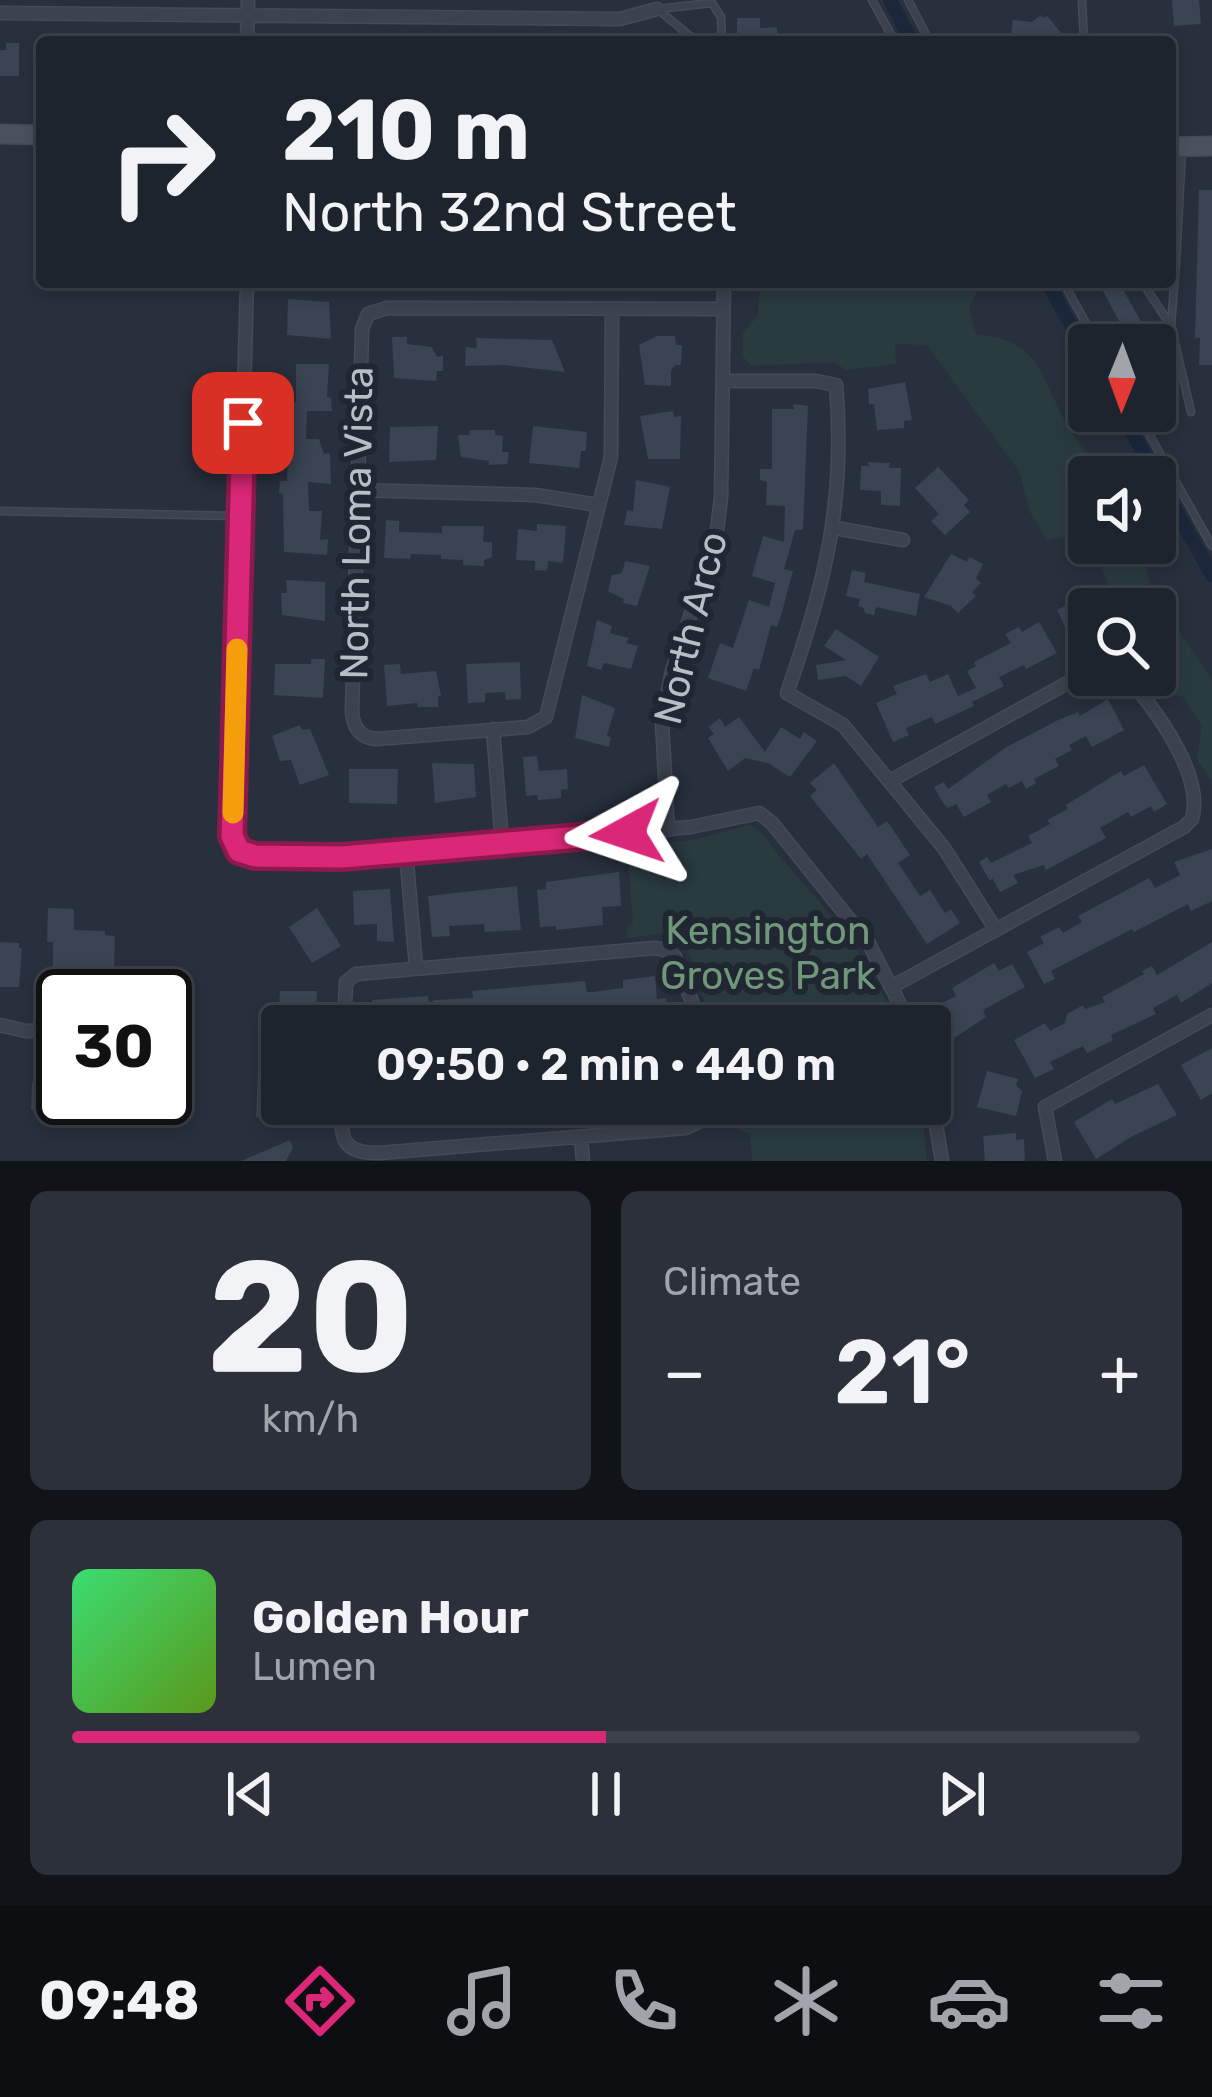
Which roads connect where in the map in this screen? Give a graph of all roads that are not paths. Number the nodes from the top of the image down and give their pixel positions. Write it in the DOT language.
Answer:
graph roads {
  1 [pos="248,0"];
  2 [pos="541,0"];
  3 [pos="872,0"];
  4 [pos="908,0"];
  5 [pos="1082,0"];
  6 [pos="662,4"];
  7 [pos="0,13"];
  8 [pos="248,18"];
  9 [pos="541,19"];
  10 [pos="247,36"];
  11 [pos="691,36"];
  12 [pos="722,36"];
  13 [pos="893,36"];
  14 [pos="927,36"];
  15 [pos="1084,36"];
  16 [pos="0,134"];
  17 [pos="36,134"];
  18 [pos="1212,146"];
  19 [pos="1176,147"];
  20 [pos="1177,248"];
  21 [pos="1176,261"];
  22 [pos="247,288"];
  23 [pos="724,288"];
  24 [pos="1066,288"];
  25 [pos="1146,288"];
  26 [pos="1174,288"];
  27 [pos="723,309"];
  28 [pos="612,310"];
  29 [pos="1086,324"];
  30 [pos="1170,324"];
  31 [pos="1171,324"];
  32 [pos="1176,348"];
  33 [pos="725,380"];
  34 [pos="1191,412"];
  35 [pos="1148,432"];
  36 [pos="357,490"];
  37 [pos="598,505"];
  38 [pos="0,511"];
  39 [pos="241,516"];
  40 [pos="835,528"];
  41 [pos="903,540"];
  42 [pos="1212,547"];
  43 [pos="1068,683"];
  44 [pos="1142,696"];
  45 [pos="493,729"];
  46 [pos="890,782"];
  47 [pos="668,830"];
  48 [pos="502,844"];
  49 [pos="406,851"];
  50 [pos="996,930"];
  51 [pos="416,967"];
  52 [pos="893,986"];
  53 [pos="345,1005"];
  54 [pos="692,1005"];
  55 [pos="902,1005"];
  56 [pos="1212,1015"];
  57 [pos="0,1025"];
  58 [pos="36,1030"];
  59 [pos="342,1125"];
  60 [pos="692,1125"];
  61 [pos="936,1125"];
  62 [pos="581,1137"];
  63 [pos="584,1161"];
  64 [pos="942,1161"];
  65 [pos="1054,1161"];
  1 -- 8 [label="street"];
  2 -- 9 [label="street"];
  3 -- 13 [label="lane"];
  4 -- 14 [label="lane"];
  5 -- 15 [label="lane"];
  6 -- 9 [label="street"];
  6 -- 11 [label="lane"];
  6 -- 12 [label="lane"];
  7 -- 8 [label="street"];
  8 -- 9 [label="street"];
  8 -- 10 [label="street"];
  16 -- 17 [label="main road"];
  18 -- 19 [label="main road"];
  19 -- 20 [label="lane"];
  20 -- 21 [label="lane"];
  22 -- 39 [label="street"];
  23 -- 27 [label="street, North Arco"];
  24 -- 29 [label="lane"];
  25 -- 30 [label="lane"];
  26 -- 31 [label="lane"];
  27 -- 28 [label="street"];
  27 -- 33 [label="street, North Arco"];
  28 -- 36 [label="street, North Loma Vista"];
  28 -- 37 [label="street"];
  32 -- 34 [label="lane"];
  33 -- 40 [label="street"];
  33 -- 47 [label="street, North Arco"];
  35 -- 42 [label="lane"];
  36 -- 37 [label="street"];
  36 -- 45 [label="street, North Loma Vista"];
  37 -- 45 [label="street"];
  38 -- 39 [label="lane"];
  39 -- 49 [label="street"];
  40 -- 41 [label="street"];
  40 -- 46 [label="street"];
  43 -- 46 [label="street"];
  44 -- 50 [label="street"];
  45 -- 48 [label="street"];
  46 -- 50 [label="street"];
  47 -- 48 [label="street"];
  47 -- 52 [label="street"];
  48 -- 49 [label="street"];
  49 -- 51 [label="street"];
  50 -- 52 [label="street"];
  51 -- 53 [label="street"];
  51 -- 54 [label="street"];
  52 -- 55 [label="street"];
  56 -- 65 [label="street"];
  57 -- 58 [label="street"];
  59 -- 62 [label="street"];
  60 -- 62 [label="street"];
  61 -- 64 [label="street"];
  62 -- 63 [label="street"];
}
